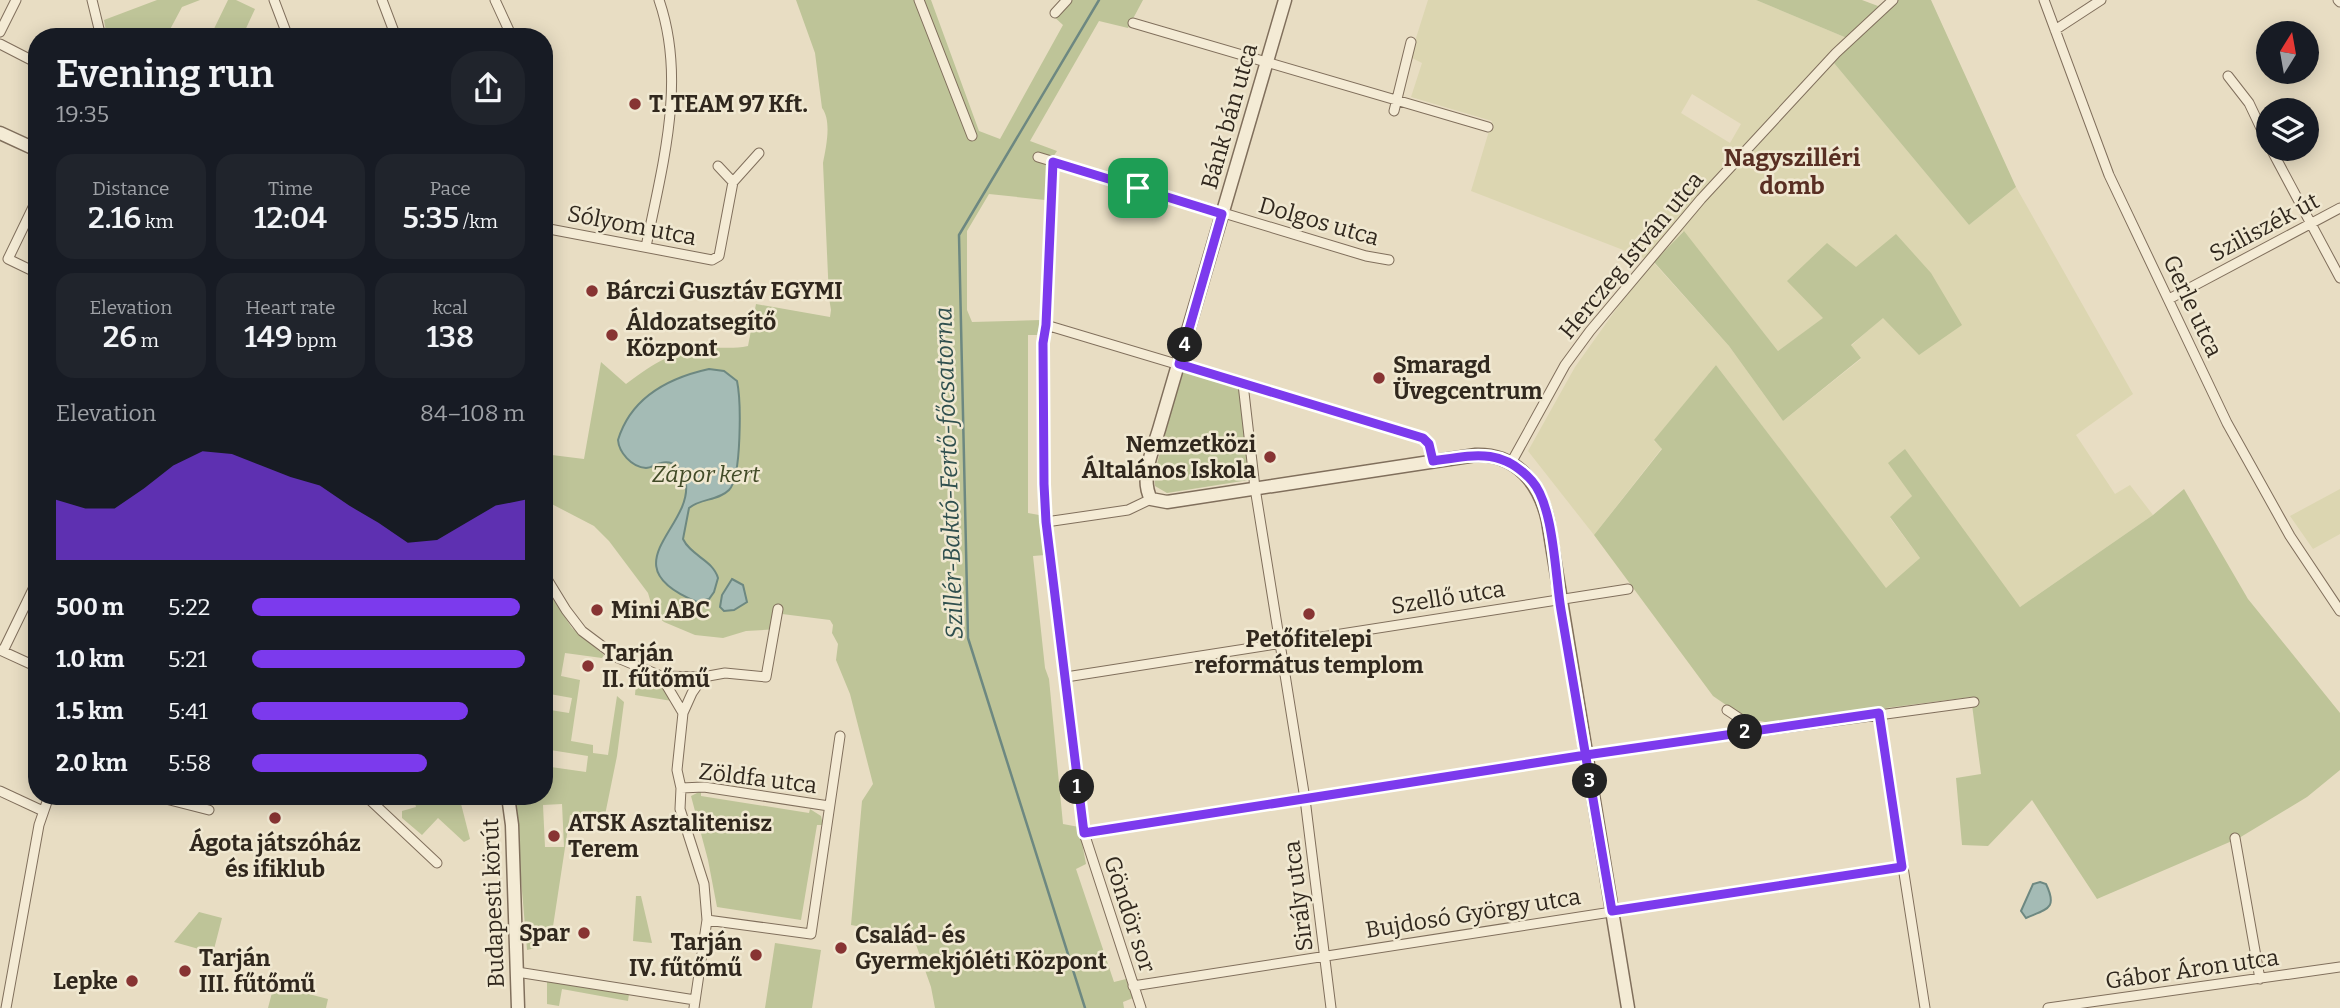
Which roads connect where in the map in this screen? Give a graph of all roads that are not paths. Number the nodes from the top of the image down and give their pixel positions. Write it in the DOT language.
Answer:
graph roads {
  1 [pos="16,0"];
  2 [pos="92,0"];
  3 [pos="274,0"];
  4 [pos="382,0"];
  5 [pos="495,0"];
  6 [pos="659,0"];
  7 [pos="919,0"];
  8 [pos="1067,0"];
  9 [pos="1285,0"];
  10 [pos="1893,0"];
  11 [pos="2044,0"];
  12 [pos="2101,0"];
  13 [pos="1055,13"];
  14 [pos="1133,23"];
  15 [pos="99,28"];
  16 [pos="285,28"];
  17 [pos="393,28"];
  18 [pos="508,28"];
  19 [pos="2055,30"];
  20 [pos="0,32"];
  21 [pos="1410,42"];
  22 [pos="0,44"];
  23 [pos="28,58"];
  24 [pos="1266,63"];
  25 [pos="2228,76"];
  26 [pos="1396,100"];
  27 [pos="1394,111"];
  28 [pos="2256,118"];
  29 [pos="1488,127"];
  30 [pos="0,133"];
  31 [pos="972,136"];
  32 [pos="28,146"];
  33 [pos="759,153"];
  34 [pos="1038,157"];
  35 [pos="2277,161"];
  36 [pos="1053,162"];
  37 [pos="718,166"];
  38 [pos="733,182"];
  39 [pos="2340,208"];
  40 [pos="1222,214"];
  41 [pos="28,215"];
  42 [pos="2311,224"];
  43 [pos="553,230"];
  44 [pos="646,247"];
  45 [pos="4,258"];
  46 [pos="1389,260"];
  47 [pos="28,269"];
  48 [pos="2340,278"];
  49 [pos="2169,299"];
  50 [pos="1046,325"];
  51 [pos="1179,364"];
  52 [pos="1243,384"];
  53 [pos="1433,461"];
  54 [pos="1511,463"];
  55 [pos="1255,488"];
  56 [pos="1151,499"];
  57 [pos="1046,522"];
  58 [pos="553,589"];
  59 [pos="1629,589"];
  60 [pos="28,598"];
  61 [pos="1560,600"];
  62 [pos="778,609"];
  63 [pos="2340,611"];
  64 [pos="1280,642"];
  65 [pos="1,651"];
  66 [pos="28,663"];
  67 [pos="661,676"];
  68 [pos="703,677"];
  69 [pos="1066,677"];
  70 [pos="1974,702"];
  71 [pos="1727,710"];
  72 [pos="683,713"];
  73 [pos="1879,713"];
  74 [pos="1749,731"];
  75 [pos="840,736"];
  76 [pos="1586,755"];
  77 [pos="681,788"];
  78 [pos="0,791"];
  79 [pos="1305,799"];
  80 [pos="28,804"];
  81 [pos="30,805"];
  82 [pos="45,805"];
  83 [pos="189,805"];
  84 [pos="375,805"];
  85 [pos="509,805"];
  86 [pos="829,806"];
  87 [pos="209,810"];
  88 [pos="43,811"];
  89 [pos="1084,833"];
  90 [pos="2235,838"];
  91 [pos="437,863"];
  92 [pos="1902,867"];
  93 [pos="1612,911"];
  94 [pos="707,920"];
  95 [pos="1325,956"];
  96 [pos="2340,967"];
  97 [pos="517,972"];
  98 [pos="2260,978"];
  99 [pos="1133,986"];
  100 [pos="694,1004"];
  101 [pos="6,1008"];
  102 [pos="518,1008"];
  103 [pos="1141,1008"];
  104 [pos="1331,1008"];
  105 [pos="1628,1008"];
  106 [pos="1925,1008"];
  107 [pos="2048,1008"];
  1 -- 20 [label="street"];
  2 -- 15 [label="street"];
  3 -- 16 [label="street"];
  4 -- 17 [label="street"];
  5 -- 18 [label="street"];
  6 -- 44 [label="street"];
  7 -- 31 [label="street"];
  8 -- 13 [label="street"];
  9 -- 24 [label="street, Bánk bán utca"];
  10 -- 54 [label="street, Herczeg István utca"];
  11 -- 19 [label="street, Gerle utca"];
  12 -- 19 [label="street"];
  14 -- 24 [label="street"];
  19 -- 49 [label="street, Gerle utca"];
  21 -- 26 [label="street"];
  22 -- 23 [label="street"];
  24 -- 26 [label="street"];
  24 -- 40 [label="street, Bánk bán utca"];
  25 -- 28 [label="street"];
  26 -- 27 [label="street"];
  26 -- 29 [label="street"];
  30 -- 32 [label="street"];
  33 -- 38 [label="street"];
  34 -- 36 [label="street, Dolgos utca"];
  35 -- 42 [label="street"];
  36 -- 40 [label="street, Dolgos utca"];
  36 -- 50 [label="street, Göndör sor"];
  37 -- 38 [label="street"];
  38 -- 44 [label="street, Sólyom utca"];
  39 -- 42 [label="street, Sziliszék út"];
  40 -- 46 [label="street, Dolgos utca"];
  40 -- 51 [label="street, Bánk bán utca"];
  41 -- 45 [label="street"];
  42 -- 48 [label="street"];
  42 -- 49 [label="street, Sziliszék út"];
  43 -- 44 [label="street, Sólyom utca"];
  45 -- 47 [label="street"];
  49 -- 63 [label="street, Gerle utca"];
  50 -- 51 [label="street"];
  50 -- 57 [label="street, Göndör sor"];
  51 -- 52 [label="street"];
  51 -- 56 [label="street, Bánk bán utca"];
  52 -- 53 [label="street"];
  52 -- 55 [label="street, Sirály utca"];
  53 -- 54 [label="street"];
  53 -- 55 [label="street"];
  54 -- 61 [label="street"];
  55 -- 56 [label="street"];
  55 -- 64 [label="street, Sirály utca"];
  56 -- 57 [label="street"];
  57 -- 69 [label="street, Göndör sor"];
  58 -- 67 [label="street"];
  59 -- 61 [label="street, Szellő utca"];
  60 -- 65 [label="street"];
  61 -- 64 [label="street, Szellő utca"];
  61 -- 76 [label="street"];
  62 -- 68 [label="street"];
  64 -- 69 [label="street, Szellő utca"];
  64 -- 79 [label="street, Sirály utca"];
  65 -- 66 [label="street"];
  67 -- 68 [label="street"];
  67 -- 72 [label="street"];
  68 -- 72 [label="street, Zöldfa utca"];
  69 -- 89 [label="street, Göndör sor"];
  70 -- 73 [label="street"];
  71 -- 74 [label="street"];
  72 -- 77 [label="street, Zöldfa utca"];
  73 -- 74 [label="street"];
  73 -- 92 [label="street"];
  74 -- 76 [label="street"];
  75 -- 86 [label="street"];
  76 -- 79 [label="street"];
  76 -- 93 [label="street"];
  77 -- 86 [label="street, Zöldfa utca"];
  77 -- 94 [label="street, Zöldfa utca"];
  78 -- 80 [label="street"];
  79 -- 89 [label="street"];
  79 -- 95 [label="street, Sirály utca"];
  81 -- 88 [label="street"];
  82 -- 88 [label="street"];
  83 -- 87 [label="street"];
  84 -- 91 [label="street"];
  85 -- 97 [label="street, Budapesti körút"];
  86 -- 94 [label="street"];
  88 -- 101 [label="street"];
  89 -- 99 [label="street, Göndör sor"];
  90 -- 98 [label="street"];
  92 -- 93 [label="street, Bujdosó György utca"];
  92 -- 106 [label="street"];
  93 -- 95 [label="street, Bujdosó György utca"];
  93 -- 105 [label="street"];
  94 -- 100 [label="street, Zöldfa utca"];
  95 -- 99 [label="street, Bujdosó György utca"];
  95 -- 104 [label="street, Sirály utca"];
  96 -- 98 [label="street, Gábor Áron utca"];
  97 -- 100 [label="street, Zöldfa utca"];
  97 -- 102 [label="street, Budapesti körút"];
  98 -- 107 [label="street, Gábor Áron utca"];
  99 -- 103 [label="street, Göndör sor"];
}
